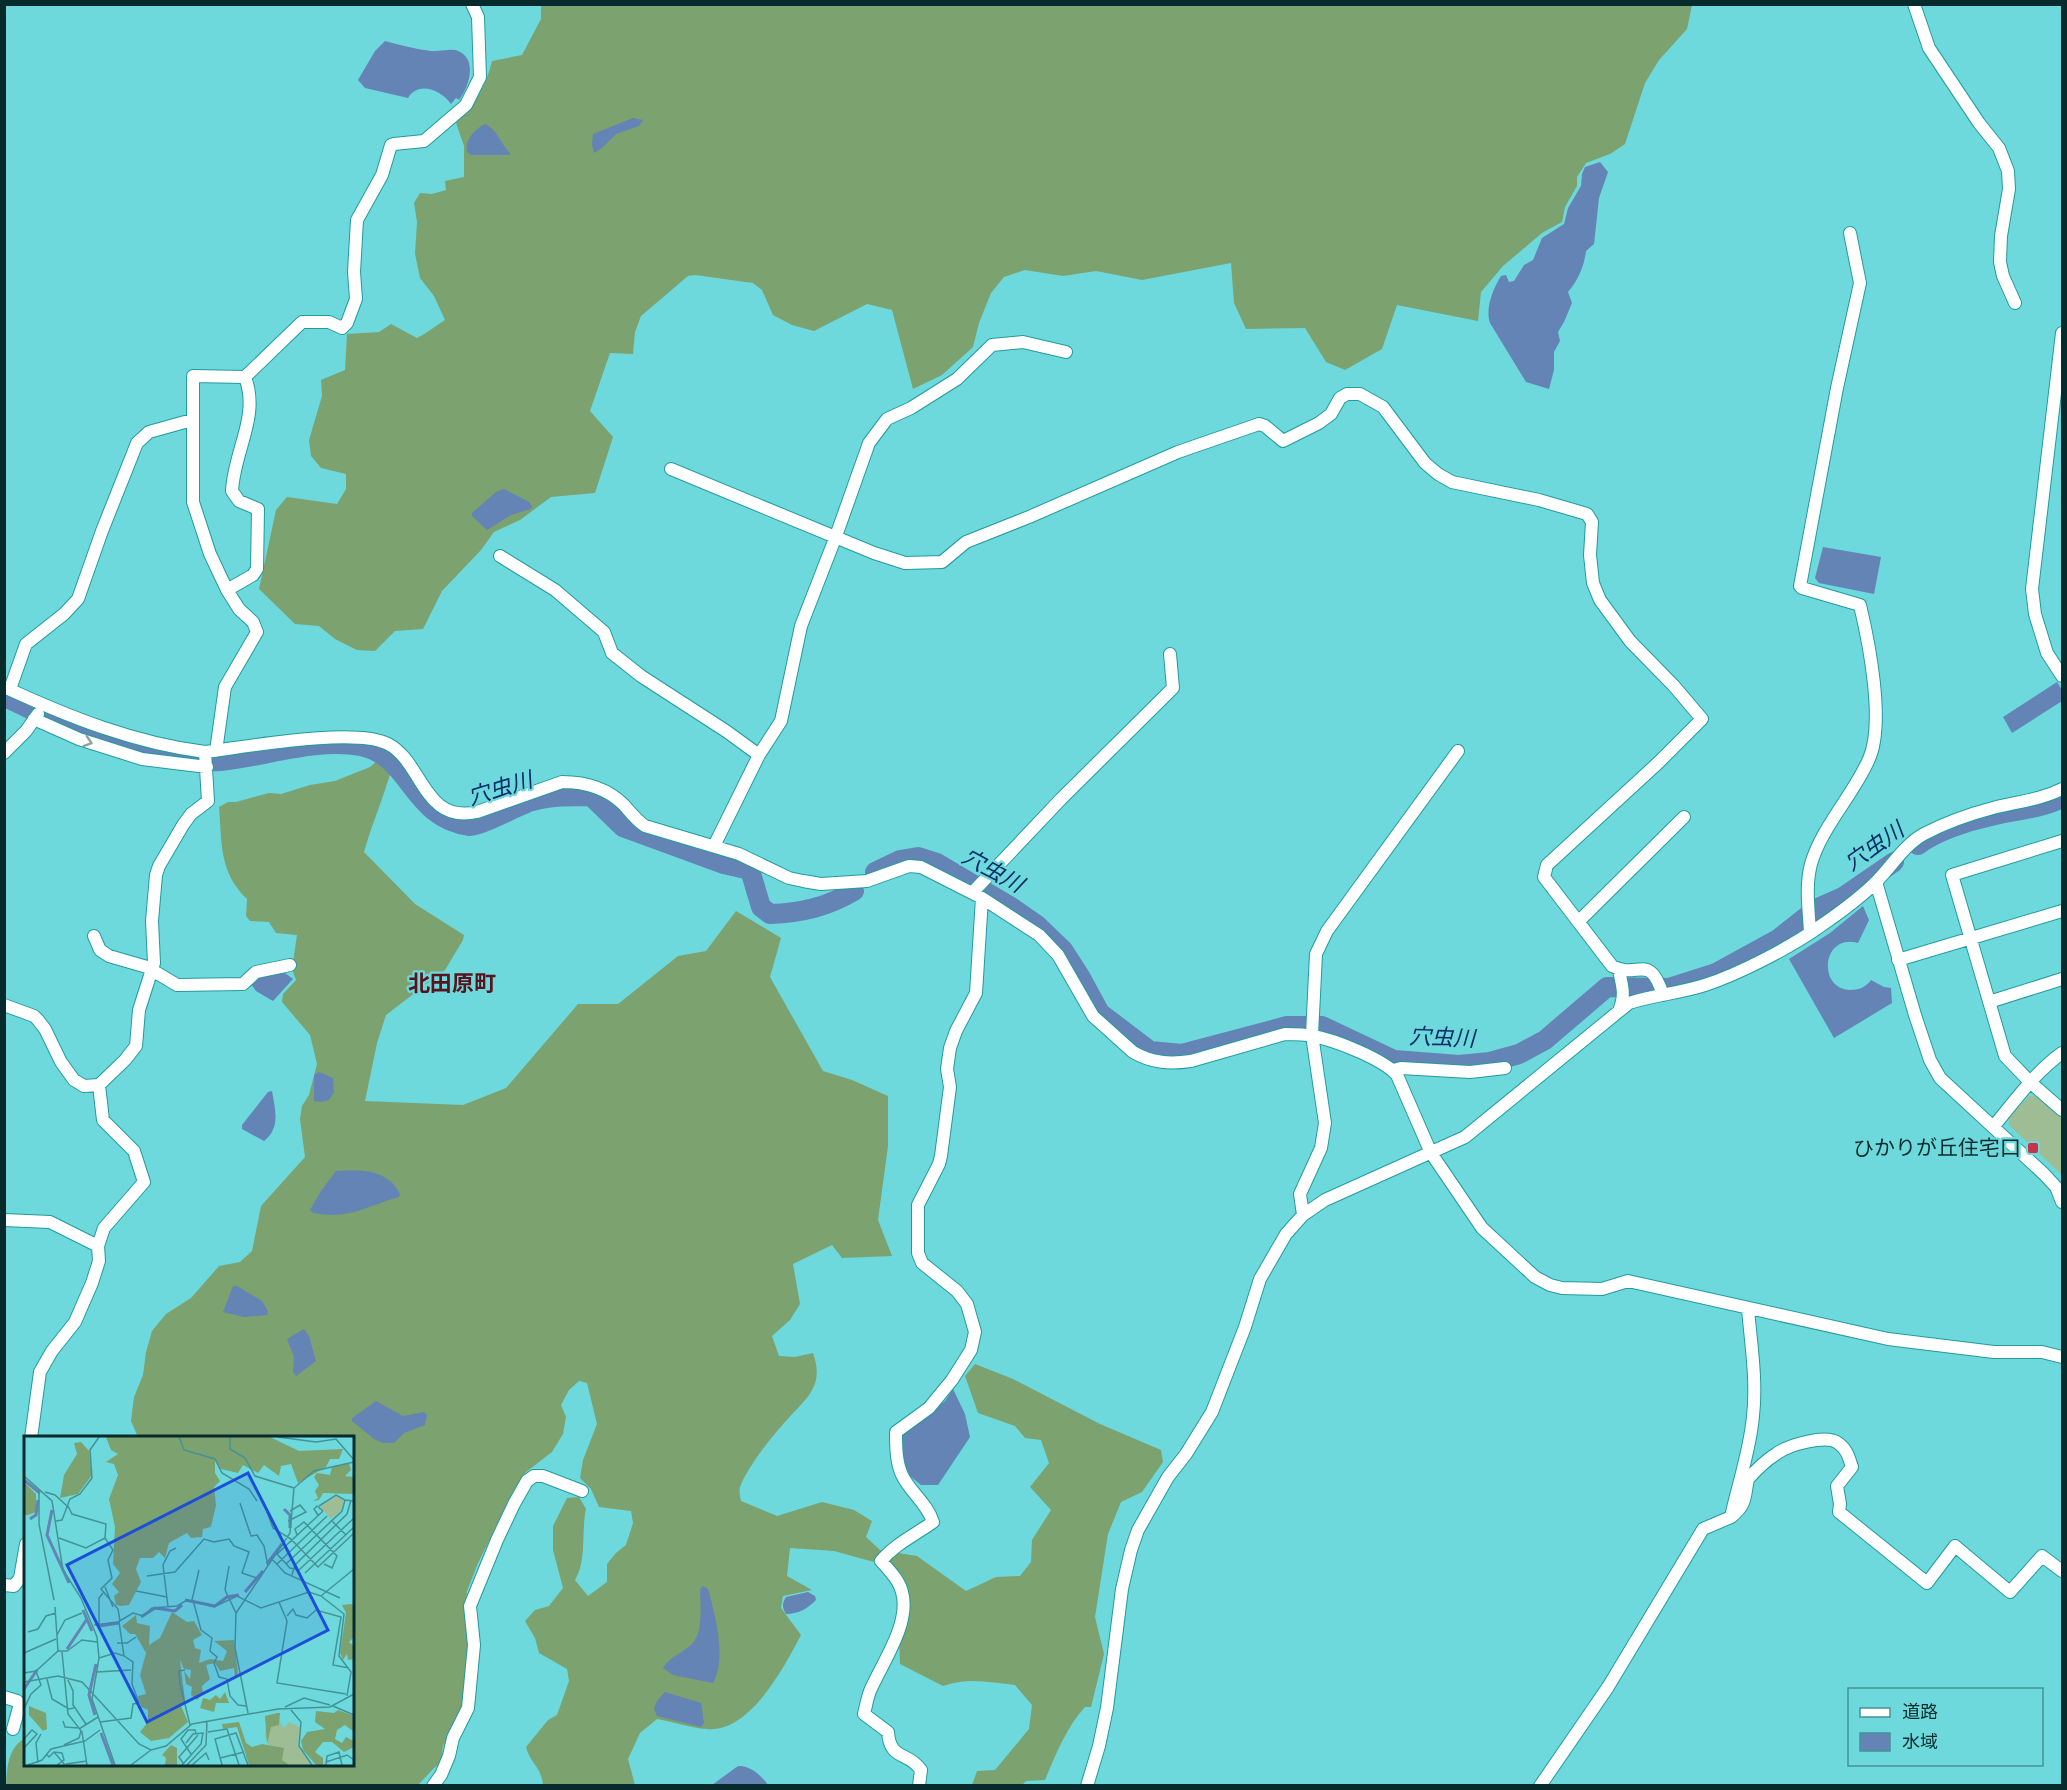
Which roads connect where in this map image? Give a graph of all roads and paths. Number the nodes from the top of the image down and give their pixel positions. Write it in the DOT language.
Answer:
graph roads {
  1 [pos="472,4"];
  2 [pos="1914,4"];
  3 [pos="1850,233"];
  4 [pos="2015,303"];
  5 [pos="2062,333"];
  6 [pos="1066,352"];
  7 [pos="245,377"];
  8 [pos="192,420"];
  9 [pos="670,469"];
  10 [pos="836,536"];
  11 [pos="500,556"];
  12 [pos="227,590"];
  13 [pos="1170,654"];
  14 [pos="2062,676"];
  15 [pos="7,688"];
  16 [pos="43,705"];
  17 [pos="34,719"];
  18 [pos="211,751"];
  19 [pos="1458,751"];
  20 [pos="4,753"];
  21 [pos="759,755"];
  22 [pos="207,767"];
  23 [pos="2062,789"];
  24 [pos="1684,817"];
  25 [pos="2062,841"];
  26 [pos="714,846"];
  27 [pos="1876,882"];
  28 [pos="977,896"];
  29 [pos="2062,911"];
  30 [pos="1579,921"];
  31 [pos="1810,933"];
  32 [pos="93,936"];
  33 [pos="1971,938"];
  34 [pos="1898,960"];
  35 [pos="290,965"];
  36 [pos="1619,969"];
  37 [pos="152,970"];
  38 [pos="2062,979"];
  39 [pos="1663,995"];
  40 [pos="1989,1002"];
  41 [pos="4,1005"];
  42 [pos="1619,1011"];
  43 [pos="1312,1035"];
  44 [pos="2062,1053"];
  45 [pos="1505,1068"];
  46 [pos="1393,1070"];
  47 [pos="2030,1082"];
  48 [pos="99,1085"];
  49 [pos="2062,1110"];
  50 [pos="1993,1127"];
  51 [pos="1431,1153"];
  52 [pos="2062,1202"];
  53 [pos="1303,1215"];
  54 [pos="4,1220"];
  55 [pos="98,1246"];
  56 [pos="1748,1309"];
  57 [pos="2062,1357"];
  58 [pos="30,1436"];
  59 [pos="582,1491"];
  60 [pos="1731,1517"];
  61 [pos="24,1555"];
  62 [pos="2062,1571"];
  63 [pos="4,1586"];
  64 [pos="4,1696"];
  65 [pos="13,1729"];
  66 [pos="433,1785"];
  67 [pos="918,1785"];
  68 [pos="1087,1785"];
  69 [pos="1540,1785"];
  1 -- 7 [label="street"];
  2 -- 4 [label="street"];
  3 -- 31 [label="street"];
  5 -- 14 [label="street"];
  6 -- 10 [label="street"];
  7 -- 8 [label="street"];
  7 -- 12 [label="street"];
  8 -- 12 [label="street"];
  8 -- 15 [label="street"];
  9 -- 10 [label="street"];
  10 -- 21 [label="street"];
  10 -- 30 [label="street"];
  11 -- 21 [label="street"];
  12 -- 18 [label="street"];
  13 -- 28 [label="street"];
  15 -- 16 [label="street"];
  16 -- 17 [label="street"];
  16 -- 18 [label="street"];
  17 -- 20 [label="street"];
  17 -- 22 [label="street, one-way"];
  18 -- 22 [label="street"];
  18 -- 26 [label="street"];
  19 -- 43 [label="street"];
  21 -- 26 [label="street"];
  22 -- 37 [label="street"];
  23 -- 27 [label="street"];
  24 -- 30 [label="street"];
  25 -- 33 [label="street"];
  26 -- 28 [label="street"];
  27 -- 31 [label="street"];
  27 -- 34 [label="street"];
  28 -- 43 [label="street"];
  28 -- 67 [label="street"];
  29 -- 33 [label="street"];
  30 -- 36 [label="street"];
  31 -- 39 [label="street"];
  32 -- 37 [label="street"];
  33 -- 34 [label="street"];
  33 -- 40 [label="street"];
  34 -- 50 [label="street"];
  35 -- 37 [label="street"];
  36 -- 39 [label="street"];
  36 -- 42 [label="street"];
  37 -- 48 [label="street"];
  38 -- 40 [label="street"];
  39 -- 42 [label="street"];
  40 -- 47 [label="street"];
  41 -- 48 [label="street"];
  42 -- 51 [label="street"];
  43 -- 46 [label="street"];
  43 -- 53 [label="street"];
  44 -- 47 [label="street"];
  45 -- 46 [label="street"];
  46 -- 51 [label="street"];
  47 -- 49 [label="street"];
  47 -- 50 [label="street"];
  48 -- 55 [label="street"];
  50 -- 52 [label="street"];
  51 -- 53 [label="street"];
  51 -- 56 [label="street"];
  53 -- 68 [label="street"];
  54 -- 55 [label="street"];
  55 -- 58 [label="street"];
  56 -- 57 [label="street"];
  56 -- 60 [label="street"];
  59 -- 66 [label="street"];
  60 -- 62 [label="street"];
  60 -- 69 [label="street"];
  61 -- 63 [label="street"];
  64 -- 65 [label="street"];
}
